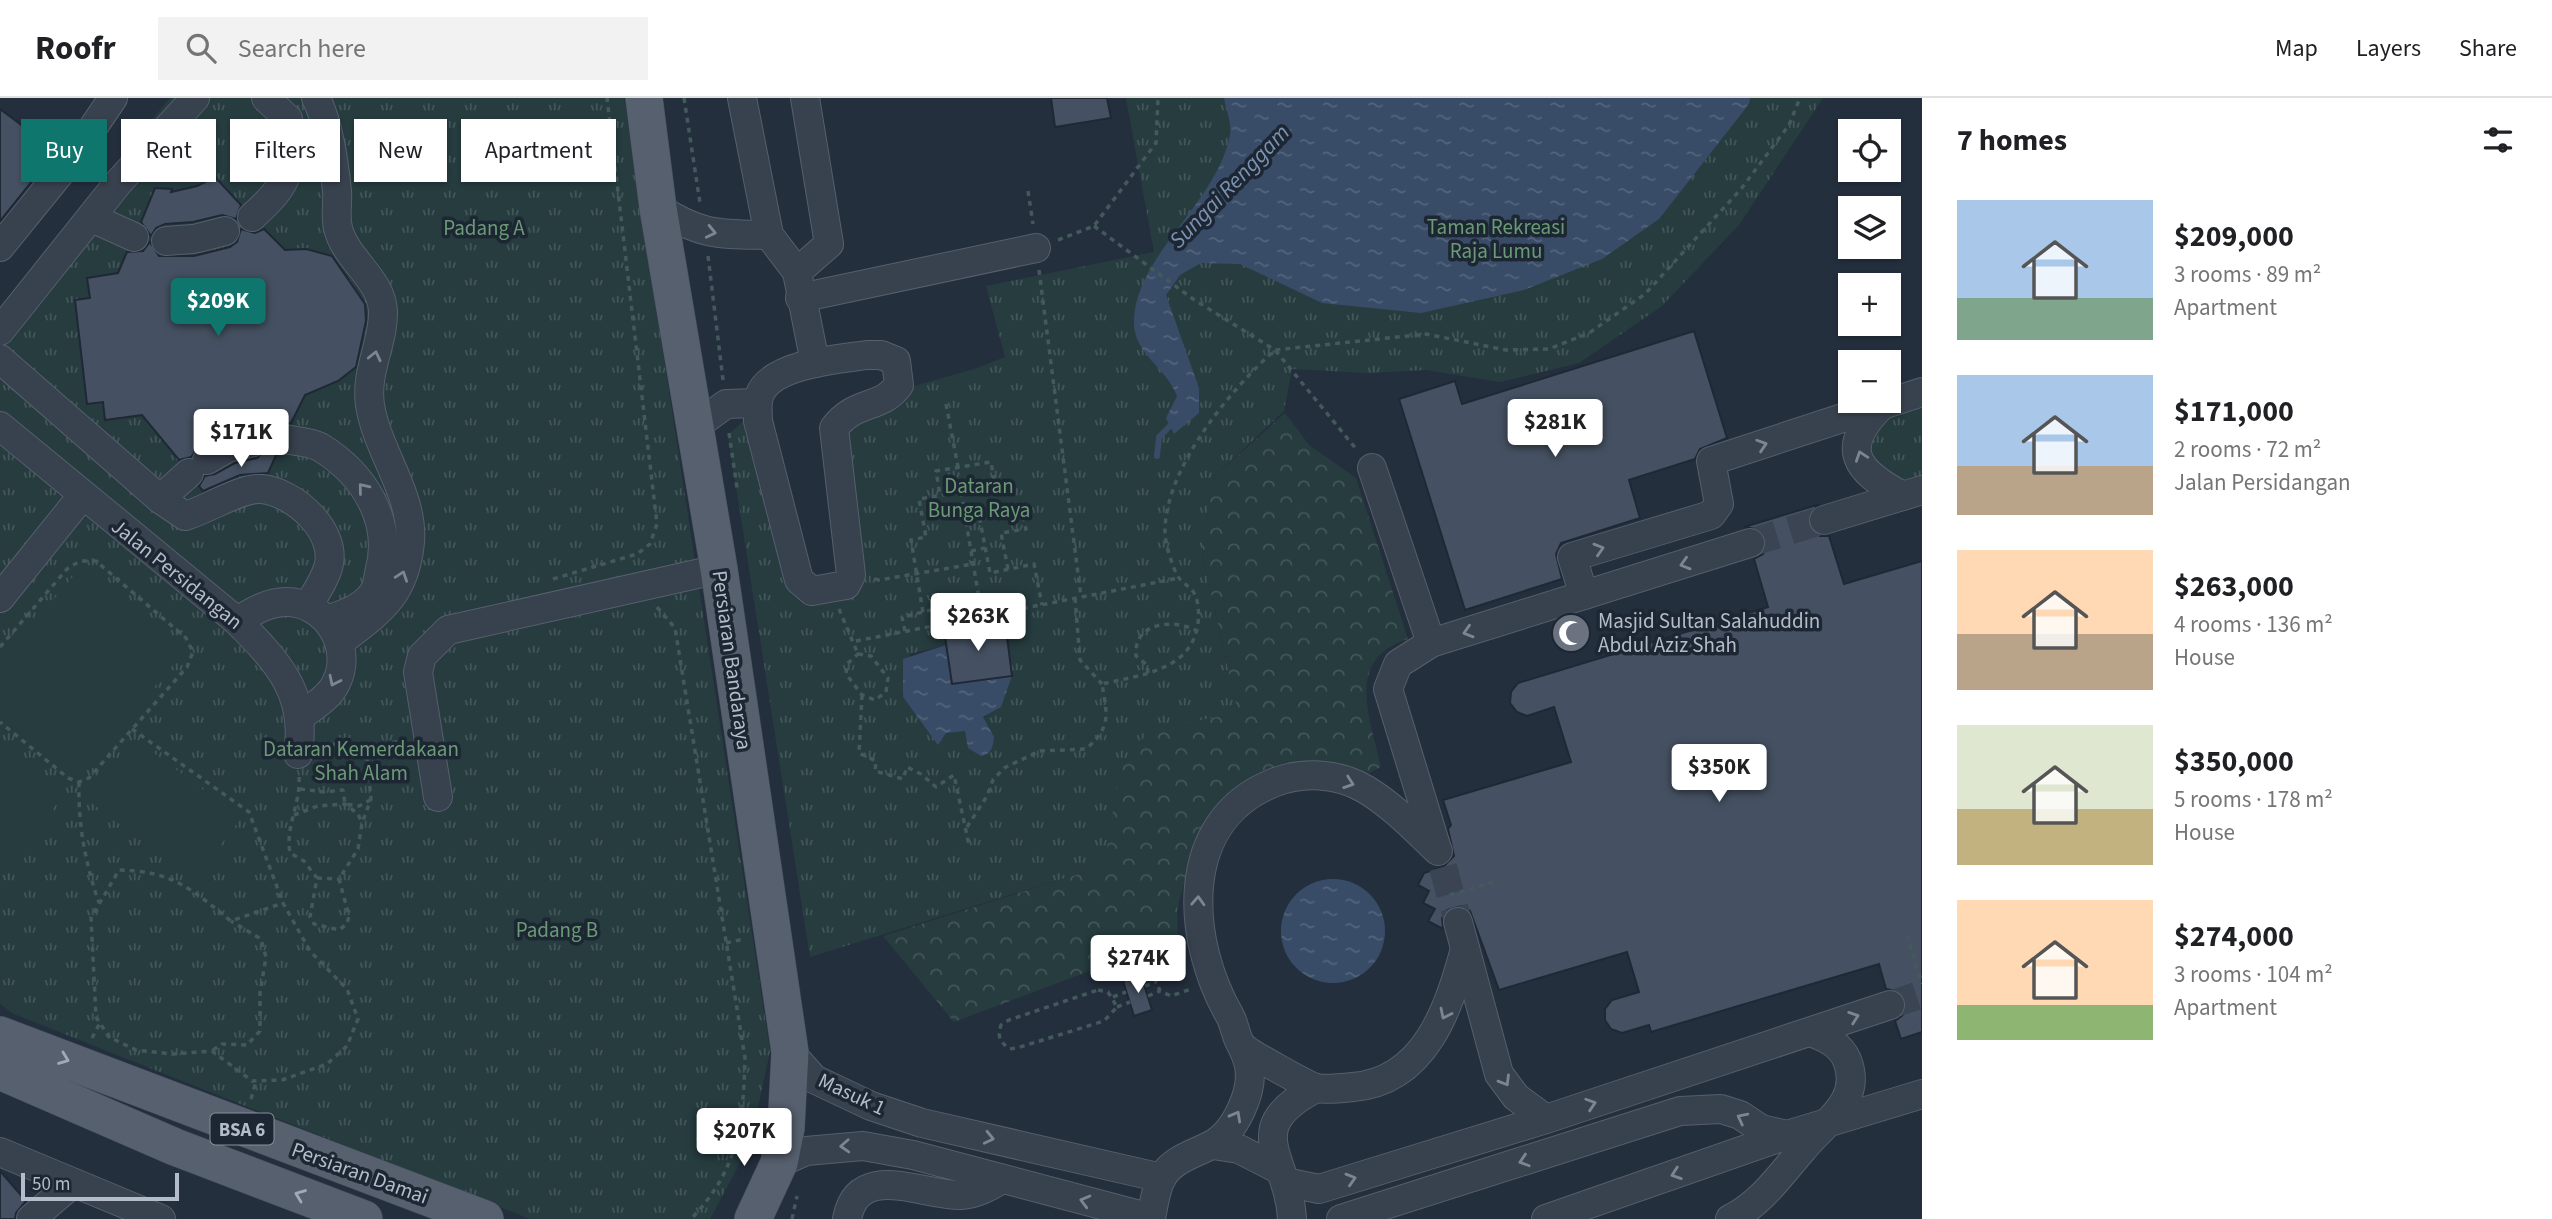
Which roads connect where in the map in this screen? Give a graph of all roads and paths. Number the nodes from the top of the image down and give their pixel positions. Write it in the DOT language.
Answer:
graph roads {
  1 [pos="113,98"];
  2 [pos="266,98"];
  3 [pos="316,98"];
  4 [pos="607,98"];
  5 [pos="644,98"];
  6 [pos="742,98"];
  7 [pos="805,98"];
  8 [pos="1158,98"];
  9 [pos="1801,98"];
  10 [pos="195,101"];
  11 [pos="1028,191"];
  12 [pos="658,208"];
  13 [pos="92,218"];
  14 [pos="1094,226"];
  15 [pos="769,235"];
  16 [pos="0,247"];
  17 [pos="1036,248"];
  18 [pos="799,285"];
  19 [pos="0,331"];
  20 [pos="1275,350"];
  21 [pos="0,359"];
  22 [pos="816,363"];
  23 [pos="1922,392"];
  24 [pos="1901,399"];
  25 [pos="757,403"];
  26 [pos="946,404"];
  27 [pos="1858,413"];
  28 [pos="1874,413"];
  29 [pos="0,426"];
  30 [pos="696,426"];
  31 [pos="958,467"];
  32 [pos="1372,468"];
  33 [pos="961,492"];
  34 [pos="1912,493"];
  35 [pos="940,495"];
  36 [pos="82,496"];
  37 [pos="160,499"];
  38 [pos="1824,520"];
  39 [pos="1750,543"];
  40 [pos="985,548"];
  41 [pos="971,551"];
  42 [pos="972,564"];
  43 [pos="719,569"];
  44 [pos="1008,569"];
  45 [pos="917,574"];
  46 [pos="1179,578"];
  47 [pos="879,580"];
  48 [pos="544,582"];
  49 [pos="835,586"];
  50 [pos="1584,595"];
  51 [pos="1081,597"];
  52 [pos="0,598"];
  53 [pos="1076,598"];
  54 [pos="1042,605"];
  55 [pos="645,606"];
  56 [pos="923,612"];
  57 [pos="982,617"];
  58 [pos="237,621"];
  59 [pos="325,622"];
  60 [pos="952,623"];
  61 [pos="905,631"];
  62 [pos="1197,631"];
  63 [pos="856,641"];
  64 [pos="1431,643"];
  65 [pos="0,647"];
  66 [pos="858,654"];
  67 [pos="1148,673"];
  68 [pos="1102,684"];
  69 [pos="862,695"];
  70 [pos="0,722"];
  71 [pos="132,729"];
  72 [pos="429,736"];
  73 [pos="300,738"];
  74 [pos="366,748"];
  75 [pos="79,782"];
  76 [pos="300,789"];
  77 [pos="438,797"];
  78 [pos="371,799"];
  79 [pos="345,804"];
  80 [pos="293,815"];
  81 [pos="362,823"];
  82 [pos="967,827"];
  83 [pos="969,845"];
  84 [pos="317,878"];
  85 [pos="339,879"];
  86 [pos="1499,880"];
  87 [pos="1450,895"];
  88 [pos="283,903"];
  89 [pos="99,904"];
  90 [pos="231,921"];
  91 [pos="1907,935"];
  92 [pos="1209,970"];
  93 [pos="1156,981"];
  94 [pos="1922,984"];
  95 [pos="1145,986"];
  96 [pos="1160,991"];
  97 [pos="1126,992"];
  98 [pos="1148,996"];
  99 [pos="1113,997"];
  100 [pos="1130,1002"];
  101 [pos="1891,1004"];
  102 [pos="1117,1007"];
  103 [pos="1810,1032"];
  104 [pos="0,1035"];
  105 [pos="1242,1045"];
  106 [pos="212,1051"];
  107 [pos="790,1052"];
  108 [pos="0,1071"];
  109 [pos="1316,1088"];
  110 [pos="1922,1094"];
  111 [pos="1546,1119"];
  112 [pos="1821,1127"];
  113 [pos="1787,1135"];
  114 [pos="1213,1145"];
  115 [pos="2,1154"];
  116 [pos="913,1155"];
  117 [pos="779,1163"];
  118 [pos="1282,1176"];
  119 [pos="1162,1178"];
  120 [pos="1002,1179"];
  121 [pos="73,1183"];
  122 [pos="908,1186"];
  123 [pos="753,1214"];
  124 [pos="1752,1215"];
  125 [pos="157,1218"];
  126 [pos="360,1218"];
  127 [pos="1151,1218"];
  128 [pos="31,1219"];
  129 [pos="485,1219"];
  130 [pos="691,1219"];
  131 [pos="847,1219"];
  132 [pos="1292,1219"];
  133 [pos="1341,1219"];
  134 [pos="1546,1219"];
  1 -- 16 [label="street"];
  2 -- 13 [label="street"];
  59 -- 3 [label="street, one-way"];
  4 -- 48 [label="path"];
  5 -- 12 [label="main road, Persiaran Bandaraya"];
  6 -- 15 [label="street"];
  7 -- 18 [label="street"];
  8 -- 14 [label="path"];
  9 -- 20 [label="path"];
  10 -- 13 [label="street"];
  11 -- 17 [label="path"];
  12 -- 15 [label="street, one-way"];
  12 -- 30 [label="main road, Persiaran Bandaraya"];
  13 -- 19 [label="street"];
  14 -- 17 [label="path"];
  14 -- 20 [label="path"];
  15 -- 18 [label="street"];
  17 -- 18 [label="street"];
  17 -- 51 [label="path"];
  18 -- 22 [label="street"];
  20 -- 32 [label="path"];
  20 -- 46 [label="path"];
  21 -- 37 [label="street"];
  22 -- 25 [label="street"];
  22 -- 49 [label="street"];
  23 -- 24 [label="street"];
  25 -- 30 [label="street"];
  25 -- 49 [label="street"];
  26 -- 31 [label="path"];
  50 -- 27 [label="street, one-way"];
  34 -- 28 [label="street, one-way"];
  29 -- 36 [label="street, Jalan Persidangan"];
  30 -- 43 [label="main road, Persiaran Bandaraya"];
  31 -- 33 [label="path"];
  31 -- 35 [label="path"];
  32 -- 64 [label="street"];
  33 -- 35 [label="path"];
  33 -- 41 [label="path"];
  34 -- 38 [label="street"];
  35 -- 45 [label="path"];
  36 -- 52 [label="street"];
  36 -- 58 [label="street, Jalan Persidangan"];
  37 -- 59 [label="street"];
  59 -- 37 [label="street, one-way"];
  39 -- 50 [label="street, one-way"];
  40 -- 41 [label="path"];
  40 -- 44 [label="path"];
  40 -- 44 [label="path"];
  41 -- 42 [label="path"];
  42 -- 45 [label="path"];
  42 -- 57 [label="path"];
  43 -- 72 [label="street"];
  43 -- 107 [label="main road, Persiaran Bandaraya"];
  44 -- 54 [label="path"];
  45 -- 47 [label="path"];
  45 -- 56 [label="path"];
  46 -- 51 [label="path"];
  46 -- 62 [label="path"];
  49 -- 63 [label="path"];
  50 -- 64 [label="street, one-way"];
  51 -- 53 [label="path"];
  53 -- 54 [label="path"];
  53 -- 68 [label="path"];
  54 -- 57 [label="path"];
  55 -- 130 [label="path"];
  56 -- 60 [label="path"];
  56 -- 61 [label="path"];
  57 -- 60 [label="path"];
  58 -- 59 [label="street"];
  58 -- 73 [label="street, Jalan Persidangan"];
  59 -- 73 [label="street, one-way"];
  60 -- 61 [label="path"];
  61 -- 63 [label="path"];
  62 -- 67 [label="path"];
  62 -- 67 [label="path"];
  63 -- 66 [label="path"];
  92 -- 64 [label="street, one-way"];
  65 -- 71 [label="path"];
  66 -- 69 [label="path"];
  66 -- 69 [label="path"];
  67 -- 68 [label="path"];
  68 -- 82 [label="path"];
  69 -- 82 [label="path"];
  70 -- 75 [label="path"];
  71 -- 75 [label="path"];
  71 -- 88 [label="path"];
  72 -- 74 [label="path"];
  72 -- 77 [label="street"];
  73 -- 74 [label="path"];
  73 -- 76 [label="path"];
  74 -- 78 [label="path"];
  75 -- 89 [label="path"];
  76 -- 79 [label="path"];
  76 -- 80 [label="path"];
  78 -- 79 [label="path"];
  78 -- 81 [label="path"];
  79 -- 80 [label="path"];
  79 -- 81 [label="path"];
  80 -- 84 [label="path"];
  81 -- 85 [label="path"];
  82 -- 83 [label="path"];
  84 -- 85 [label="path"];
  84 -- 85 [label="path"];
  86 -- 87 [label="path"];
  88 -- 90 [label="path"];
  88 -- 106 [label="path"];
  89 -- 90 [label="path"];
  89 -- 106 [label="path"];
  90 -- 106 [label="path"];
  91 -- 94 [label="path"];
  92 -- 93 [label="path"];
  92 -- 96 [label="path"];
  92 -- 105 [label="street"];
  93 -- 95 [label="path"];
  93 -- 96 [label="path"];
  96 -- 98 [label="path"];
  97 -- 99 [label="path"];
  99 -- 102 [label="path"];
  99 -- 102 [label="path"];
  100 -- 102 [label="path"];
  103 -- 101 [label="street, one-way"];
  111 -- 103 [label="street, one-way"];
  103 -- 112 [label="street"];
  104 -- 129 [label="main road, Persiaran Damai / BSA 6, one-way"];
  105 -- 109 [label="street"];
  114 -- 105 [label="street, one-way"];
  107 -- 117 [label="main road, Persiaran Bandaraya"];
  107 -- 119 [label="street, Masuk 1, one-way"];
  126 -- 108 [label="main road, Persiaran Damai / BSA 6, one-way"];
  109 -- 111 [label="street"];
  109 -- 118 [label="street"];
  110 -- 112 [label="street"];
  118 -- 111 [label="street, one-way"];
  112 -- 113 [label="street"];
  112 -- 124 [label="street"];
  113 -- 133 [label="street, one-way"];
  113 -- 134 [label="street, one-way"];
  114 -- 118 [label="street"];
  114 -- 119 [label="street"];
  115 -- 121 [label="street"];
  116 -- 117 [label="street, one-way"];
  116 -- 120 [label="street"];
  116 -- 122 [label="street"];
  117 -- 123 [label="main road, Persiaran Bandaraya"];
  118 -- 132 [label="street"];
  119 -- 127 [label="street"];
  120 -- 122 [label="street"];
  127 -- 120 [label="street, one-way"];
  121 -- 125 [label="street"];
  121 -- 128 [label="street"];
  122 -- 131 [label="street"];
}
